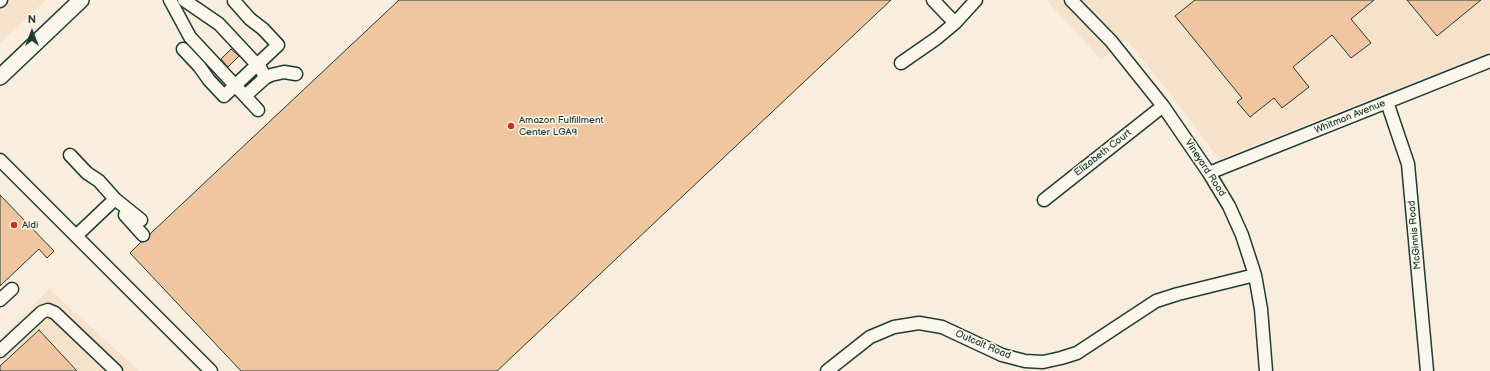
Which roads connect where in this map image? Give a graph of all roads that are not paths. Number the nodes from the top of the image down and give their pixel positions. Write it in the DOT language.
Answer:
graph roads {
  1 [pos="81,0"];
  2 [pos="170,0"];
  3 [pos="184,0"];
  4 [pos="933,0"];
  5 [pos="976,0"];
  6 [pos="1071,0"];
  7 [pos="234,2"];
  8 [pos="954,23"];
  9 [pos="183,49"];
  10 [pos="1490,61"];
  11 [pos="901,63"];
  12 [pos="257,64"];
  13 [pos="296,74"];
  14 [pos="0,77"];
  15 [pos="265,78"];
  16 [pos="235,85"];
  17 [pos="246,96"];
  18 [pos="1387,102"];
  19 [pos="1163,106"];
  20 [pos="258,110"];
  21 [pos="70,156"];
  22 [pos="0,160"];
  23 [pos="1209,173"];
  24 [pos="115,199"];
  25 [pos="1044,200"];
  26 [pos="141,220"];
  27 [pos="143,235"];
  28 [pos="76,236"];
  29 [pos="1255,275"];
  30 [pos="12,289"];
  31 [pos="0,300"];
  32 [pos="0,351"];
  33 [pos="116,371"];
  34 [pos="211,371"];
  35 [pos="827,371"];
  36 [pos="1266,371"];
  37 [pos="1427,371"];
  1 -- 14 [label="main road"];
  2 -- 16 [label="street"];
  3 -- 12 [label="street"];
  4 -- 8 [label="street"];
  5 -- 8 [label="street"];
  6 -- 19 [label="street, Vineyard Road"];
  7 -- 12 [label="street"];
  8 -- 11 [label="street"];
  9 -- 16 [label="street"];
  10 -- 18 [label="street, Whitman Avenue"];
  12 -- 15 [label="street"];
  12 -- 16 [label="street"];
  13 -- 15 [label="street"];
  15 -- 17 [label="street"];
  16 -- 17 [label="street"];
  17 -- 20 [label="street"];
  18 -- 23 [label="street, Whitman Avenue"];
  18 -- 37 [label="street, McGinnis Road"];
  19 -- 23 [label="street, Vineyard Road"];
  19 -- 25 [label="street, Elizabeth Court"];
  21 -- 24 [label="street"];
  22 -- 28 [label="street"];
  23 -- 29 [label="street, Vineyard Road"];
  24 -- 26 [label="street"];
  24 -- 27 [label="street"];
  24 -- 28 [label="street"];
  28 -- 34 [label="street"];
  29 -- 35 [label="street, Outcalt Road"];
  29 -- 36 [label="street, Vineyard Road"];
  30 -- 31 [label="street"];
  32 -- 33 [label="street"];
}
